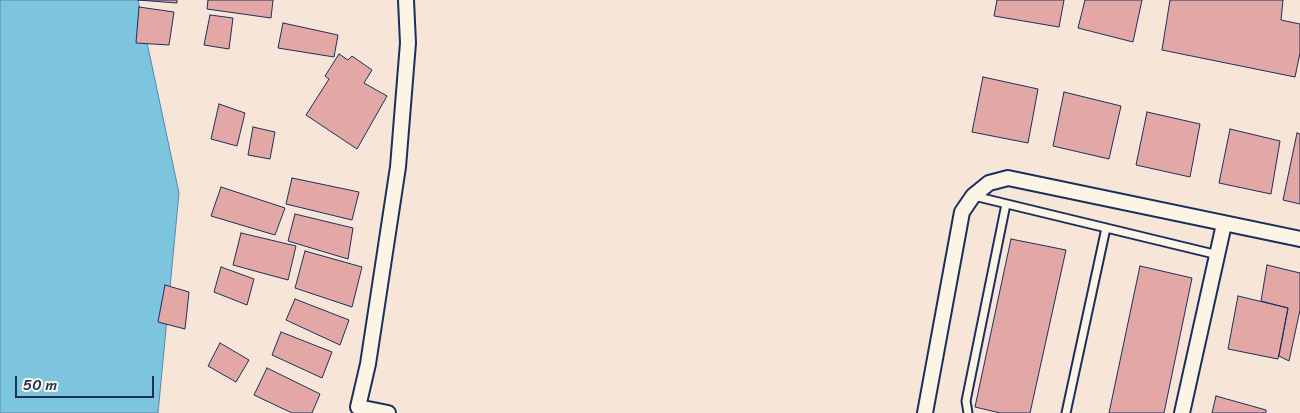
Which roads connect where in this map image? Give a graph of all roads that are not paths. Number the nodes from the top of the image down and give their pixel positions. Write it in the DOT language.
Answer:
graph roads {
  1 [pos="406,0"];
  2 [pos="973,196"];
  3 [pos="1006,204"];
  4 [pos="1224,224"];
  5 [pos="1106,228"];
  6 [pos="1300,239"];
  7 [pos="1218,254"];
  8 [pos="357,410"];
  9 [pos="388,413"];
  10 [pos="925,413"];
  11 [pos="968,413"];
  12 [pos="1066,413"];
  13 [pos="1182,413"];
  1 -- 8 [label="street"];
  2 -- 3 [label="lane"];
  2 -- 4 [label="street"];
  2 -- 10 [label="street"];
  3 -- 5 [label="lane"];
  3 -- 11 [label="lane"];
  4 -- 6 [label="street"];
  4 -- 7 [label="street"];
  5 -- 7 [label="lane"];
  5 -- 12 [label="lane"];
  7 -- 13 [label="street"];
  8 -- 9 [label="street"];
}
